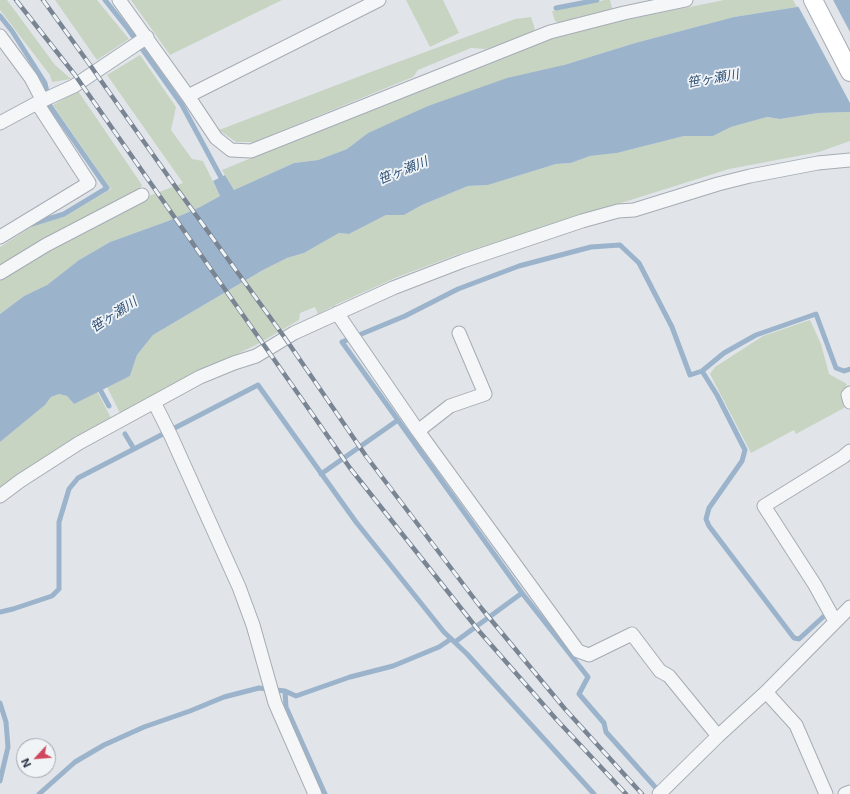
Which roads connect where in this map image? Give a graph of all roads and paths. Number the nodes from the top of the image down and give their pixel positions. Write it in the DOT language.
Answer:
graph roads {
  1 [pos="119,0"];
  2 [pos="380,0"];
  3 [pos="686,0"];
  4 [pos="812,0"];
  5 [pos="0,36"];
  6 [pos="141,41"];
  7 [pos="850,72"];
  8 [pos="188,96"];
  9 [pos="45,100"];
  10 [pos="0,123"];
  11 [pos="850,160"];
  12 [pos="142,195"];
  13 [pos="0,237"];
  14 [pos="0,273"];
  15 [pos="337,313"];
  16 [pos="459,332"];
  17 [pos="850,393"];
  18 [pos="154,402"];
  19 [pos="850,402"];
  20 [pos="418,431"];
  21 [pos="850,451"];
  22 [pos="0,496"];
  23 [pos="850,607"];
  24 [pos="835,621"];
  25 [pos="766,692"];
  26 [pos="718,736"];
  27 [pos="850,792"];
  28 [pos="315,794"];
  29 [pos="659,794"];
  30 [pos="826,794"];
  31 [pos="845,794"];
  1 -- 6 [label="street"];
  2 -- 8 [label="street"];
  3 -- 8 [label="street"];
  4 -- 7 [label="main road"];
  5 -- 9 [label="street"];
  6 -- 8 [label="street"];
  6 -- 9 [label="street"];
  9 -- 10 [label="street"];
  9 -- 13 [label="street"];
  11 -- 15 [label="street"];
  12 -- 14 [label="street"];
  15 -- 18 [label="street"];
  15 -- 20 [label="street"];
  16 -- 20 [label="street"];
  17 -- 19 [label="street"];
  18 -- 22 [label="street"];
  18 -- 28 [label="street"];
  20 -- 26 [label="street"];
  21 -- 24 [label="street"];
  23 -- 24 [label="street"];
  24 -- 25 [label="street"];
  25 -- 26 [label="street"];
  25 -- 30 [label="street"];
  26 -- 29 [label="street"];
  27 -- 31 [label="street"];
}
